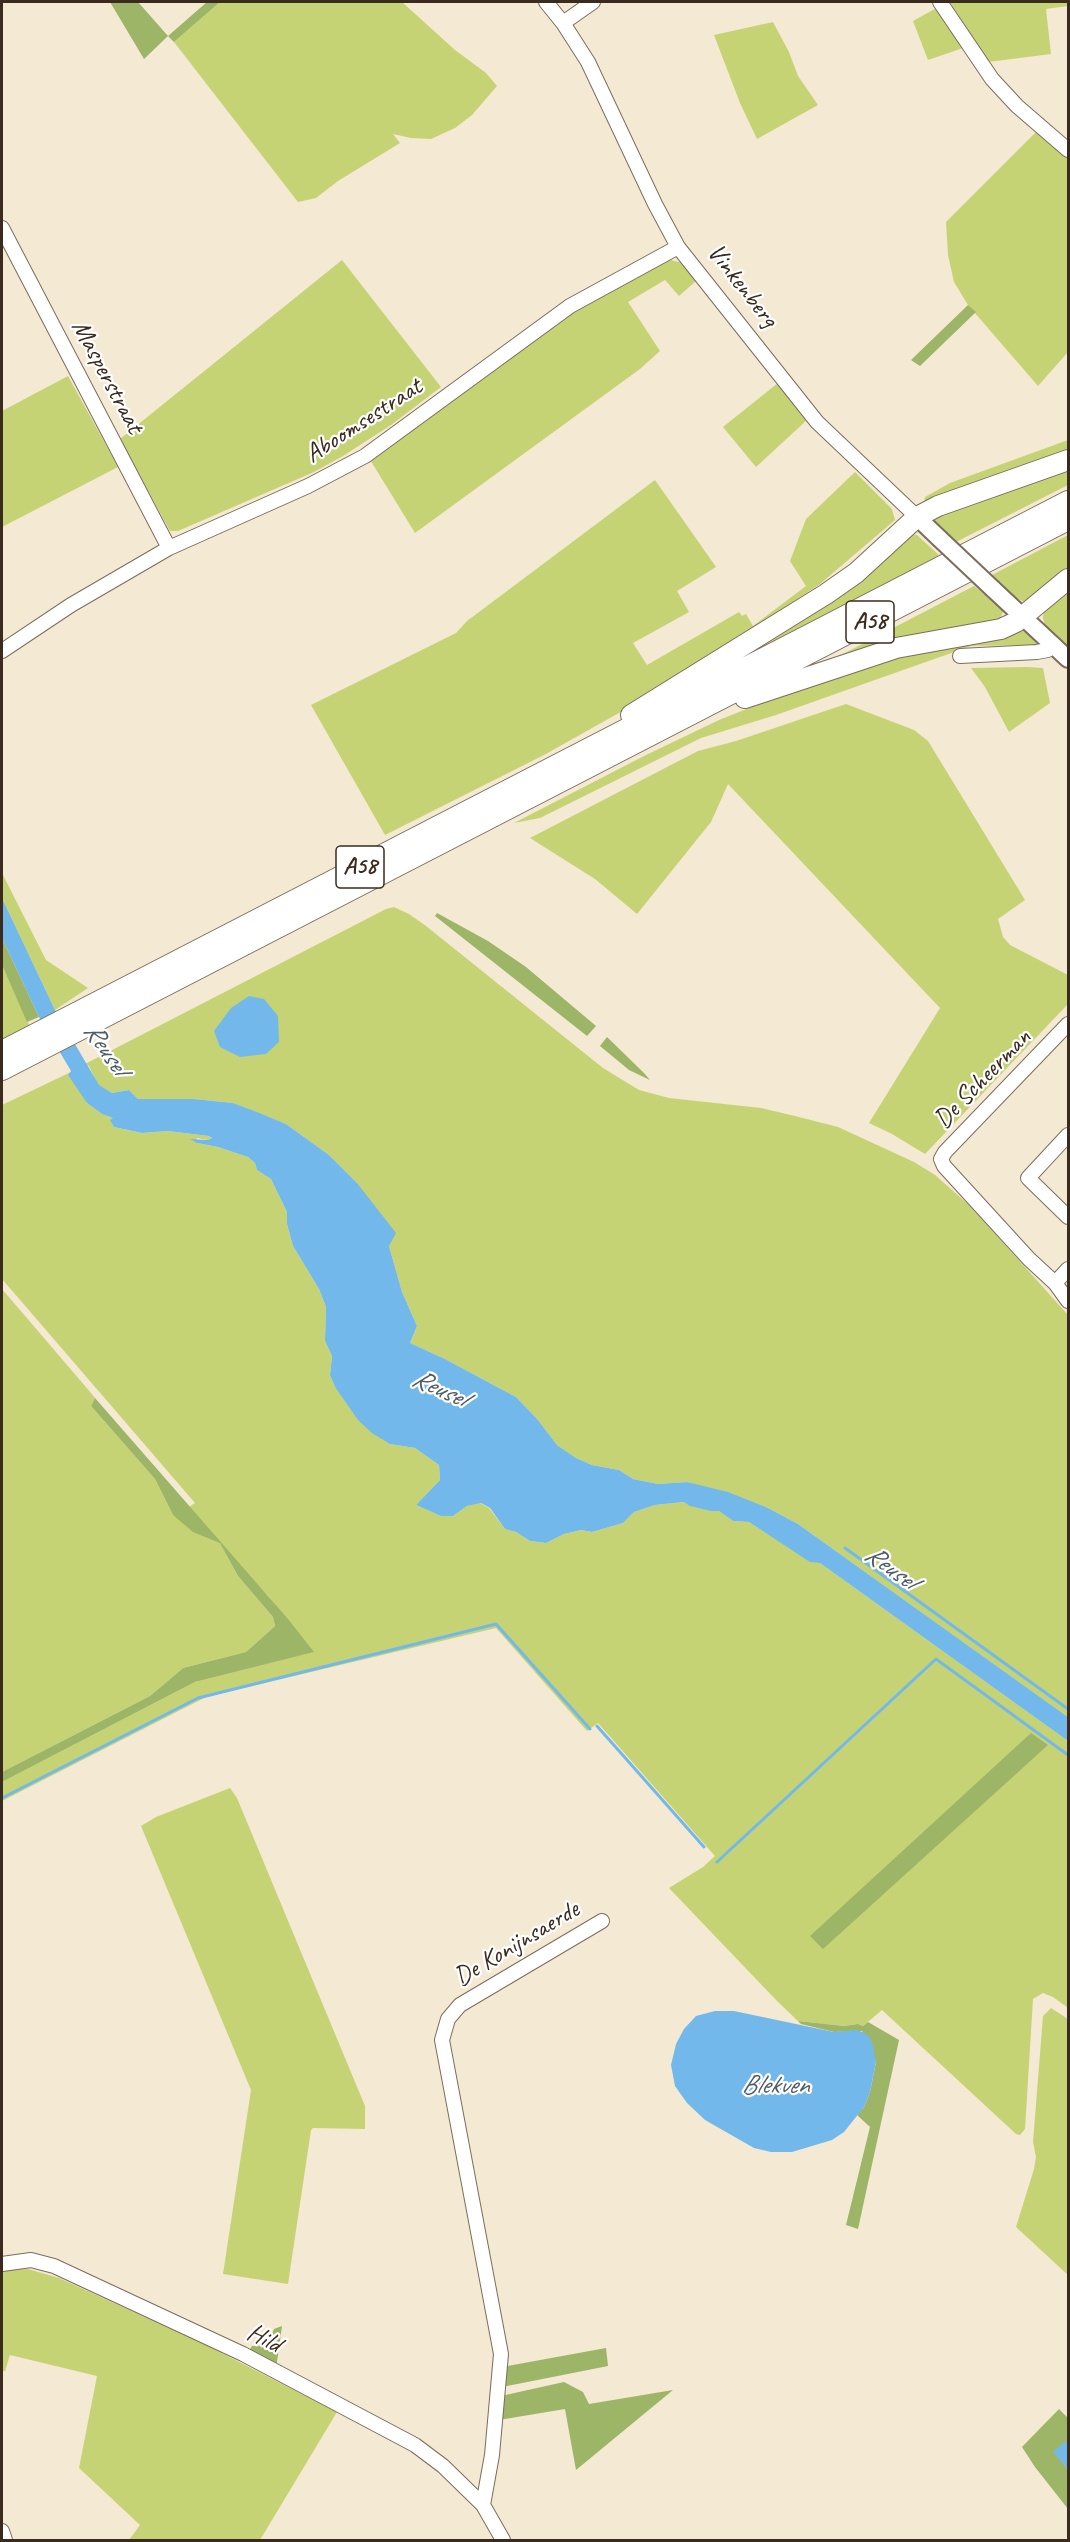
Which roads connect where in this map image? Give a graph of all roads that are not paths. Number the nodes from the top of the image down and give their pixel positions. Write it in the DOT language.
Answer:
graph roads {
  1 [pos="546,2"];
  2 [pos="593,2"];
  3 [pos="940,2"];
  4 [pos="563,23"];
  5 [pos="1068,150"];
  6 [pos="2,228"];
  7 [pos="678,247"];
  8 [pos="1068,460"];
  9 [pos="1068,501"];
  10 [pos="916,517"];
  11 [pos="1068,520"];
  12 [pos="169,548"];
  13 [pos="1068,579"];
  14 [pos="1023,616"];
  15 [pos="1053,645"];
  16 [pos="2,651"];
  17 [pos="960,656"];
  18 [pos="1068,660"];
  19 [pos="672,724"];
  20 [pos="531,779"];
  21 [pos="1068,1024"];
  22 [pos="68,1026"];
  23 [pos="46,1037"];
  24 [pos="2,1051"];
  25 [pos="2,1070"];
  26 [pos="1068,1135"];
  27 [pos="1068,1217"];
  28 [pos="1068,1269"];
  29 [pos="1055,1283"];
  30 [pos="1068,1301"];
  31 [pos="602,1921"];
  32 [pos="2,2264"];
  33 [pos="483,2505"];
  34 [pos="2,2531"];
  35 [pos="5,2541"];
  36 [pos="502,2541"];
  1 -- 4 [label="street, Vinkenberg"];
  2 -- 4 [label="street"];
  3 -- 5 [label="street"];
  4 -- 7 [label="street, Vinkenberg"];
  6 -- 12 [label="street, Masperstraat"];
  7 -- 10 [label="street, Vinkenberg"];
  7 -- 12 [label="street, Aboomsestraat"];
  8 -- 10 [label="highway, A58"];
  9 -- 20 [label="highway, A58"];
  10 -- 14 [label="main road, Vinkenberg, bridge"];
  10 -- 20 [label="highway, A58"];
  11 -- 19 [label="highway, A58"];
  12 -- 16 [label="street, Aboomsestraat"];
  13 -- 14 [label="highway, A58"];
  14 -- 15 [label="main road, Vinkenberg"];
  14 -- 19 [label="highway, A58"];
  15 -- 17 [label="street"];
  15 -- 18 [label="main road, Vinkenberg"];
  19 -- 22 [label="highway, A58"];
  20 -- 22 [label="highway, A58"];
  21 -- 29 [label="street, De Scheerman"];
  22 -- 23 [label="highway, A58"];
  23 -- 24 [label="highway, A58"];
  23 -- 25 [label="highway, A58"];
  26 -- 27 [label="street"];
  28 -- 29 [label="street"];
  29 -- 30 [label="street, De Scheerman"];
  31 -- 33 [label="street, De Konijnsaerde"];
  32 -- 33 [label="street, Hild"];
  33 -- 36 [label="street, Hild"];
  34 -- 35 [label="street"];
}
